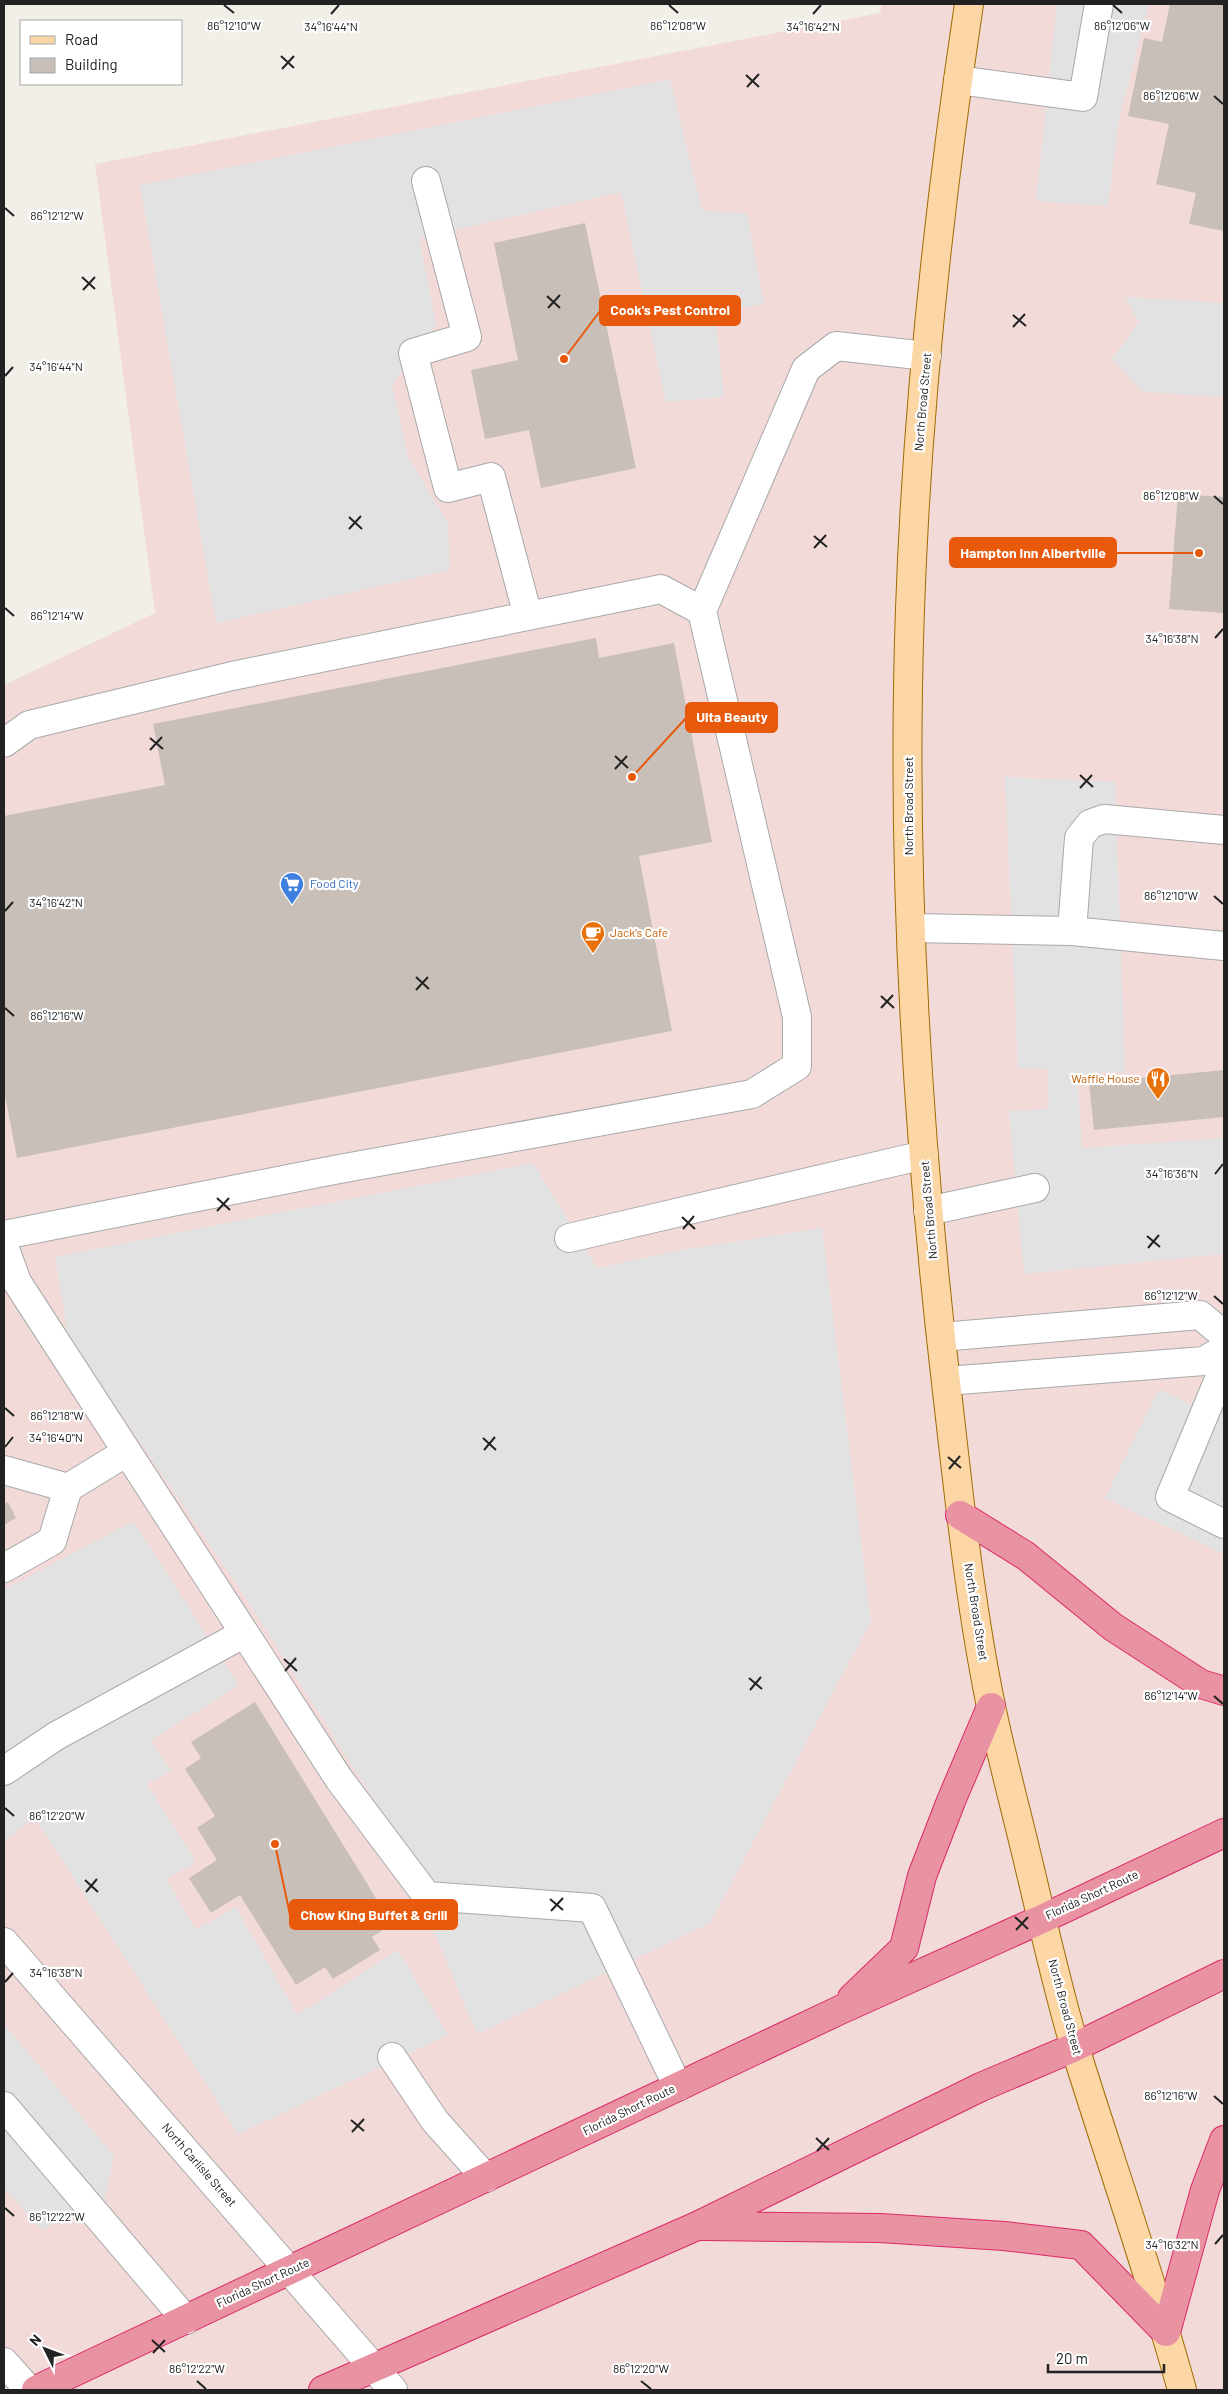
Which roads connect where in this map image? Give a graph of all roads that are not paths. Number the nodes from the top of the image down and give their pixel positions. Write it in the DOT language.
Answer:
graph roads {
  1 [pos="969,4"];
  2 [pos="1099,4"];
  3 [pos="958,80"];
  4 [pos="426,181"];
  5 [pos="927,356"];
  6 [pos="702,611"];
  7 [pos="528,616"];
  8 [pos="4,743"];
  9 [pos="1224,830"];
  10 [pos="912,928"];
  11 [pos="1072,931"];
  12 [pos="1224,946"];
  13 [pos="924,1155"];
  14 [pos="1035,1188"];
  15 [pos="928,1211"];
  16 [pos="4,1235"];
  17 [pos="570,1238"];
  18 [pos="4,1246"];
  19 [pos="1224,1335"];
  20 [pos="941,1337"];
  21 [pos="1224,1349"];
  22 [pos="1224,1367"];
  23 [pos="946,1381"];
  24 [pos="125,1453"];
  25 [pos="4,1470"];
  26 [pos="68,1488"];
  27 [pos="960,1515"];
  28 [pos="1224,1524"];
  29 [pos="4,1568"];
  30 [pos="243,1634"];
  31 [pos="1224,1692"];
  32 [pos="991,1708"];
  33 [pos="4,1771"];
  34 [pos="1224,1833"];
  35 [pos="1042,1919"];
  36 [pos="4,1942"];
  37 [pos="1224,1974"];
  38 [pos="840,2010"];
  39 [pos="1074,2047"];
  40 [pos="392,2057"];
  41 [pos="678,2087"];
  42 [pos="4,2106"];
  43 [pos="1224,2140"];
  44 [pos="486,2178"];
  45 [pos="697,2226"];
  46 [pos="291,2271"];
  47 [pos="186,2320"];
  48 [pos="1166,2332"];
  49 [pos="4,2362"];
  50 [pos="372,2368"];
  51 [pos="29,2390"];
  52 [pos="36,2390"];
  53 [pos="323,2390"];
  54 [pos="393,2390"];
  55 [pos="1182,2390"];
  1 -- 3 [label="main road, North Broad Street"];
  2 -- 3 [label="street"];
  3 -- 5 [label="main road, North Broad Street"];
  4 -- 7 [label="street"];
  5 -- 6 [label="street"];
  5 -- 10 [label="main road, North Broad Street"];
  6 -- 7 [label="street"];
  6 -- 16 [label="street"];
  7 -- 8 [label="street"];
  9 -- 11 [label="street"];
  10 -- 11 [label="street"];
  10 -- 13 [label="main road, North Broad Street"];
  11 -- 12 [label="street"];
  13 -- 15 [label="main road, North Broad Street"];
  13 -- 17 [label="street"];
  14 -- 15 [label="street"];
  15 -- 20 [label="main road, North Broad Street"];
  18 -- 24 [label="street"];
  19 -- 20 [label="street"];
  20 -- 23 [label="main road, North Broad Street"];
  21 -- 23 [label="street"];
  22 -- 28 [label="street"];
  23 -- 27 [label="main road, North Broad Street"];
  24 -- 26 [label="street"];
  24 -- 30 [label="street"];
  25 -- 26 [label="street"];
  26 -- 29 [label="street"];
  27 -- 31 [label="highway"];
  27 -- 32 [label="main road, North Broad Street"];
  30 -- 33 [label="street"];
  30 -- 41 [label="street"];
  32 -- 35 [label="main road, North Broad Street"];
  32 -- 38 [label="highway"];
  34 -- 35 [label="highway, Florida Short Route"];
  35 -- 38 [label="highway, Florida Short Route"];
  35 -- 39 [label="main road, North Broad Street"];
  36 -- 46 [label="street, North Carlisle Street"];
  37 -- 39 [label="highway"];
  38 -- 41 [label="highway, Florida Short Route"];
  39 -- 45 [label="highway"];
  39 -- 48 [label="main road, North Broad Street"];
  40 -- 44 [label="street"];
  41 -- 44 [label="highway, Florida Short Route"];
  42 -- 47 [label="street"];
  43 -- 48 [label="highway"];
  44 -- 46 [label="highway, Florida Short Route"];
  45 -- 48 [label="highway"];
  45 -- 50 [label="highway"];
  46 -- 47 [label="highway, Florida Short Route"];
  46 -- 50 [label="street, North Carlisle Street"];
  47 -- 52 [label="highway, Florida Short Route"];
  48 -- 55 [label="main road, North Broad Street"];
  49 -- 51 [label="street"];
  50 -- 53 [label="highway"];
  50 -- 54 [label="street, North Carlisle Street"];
}
